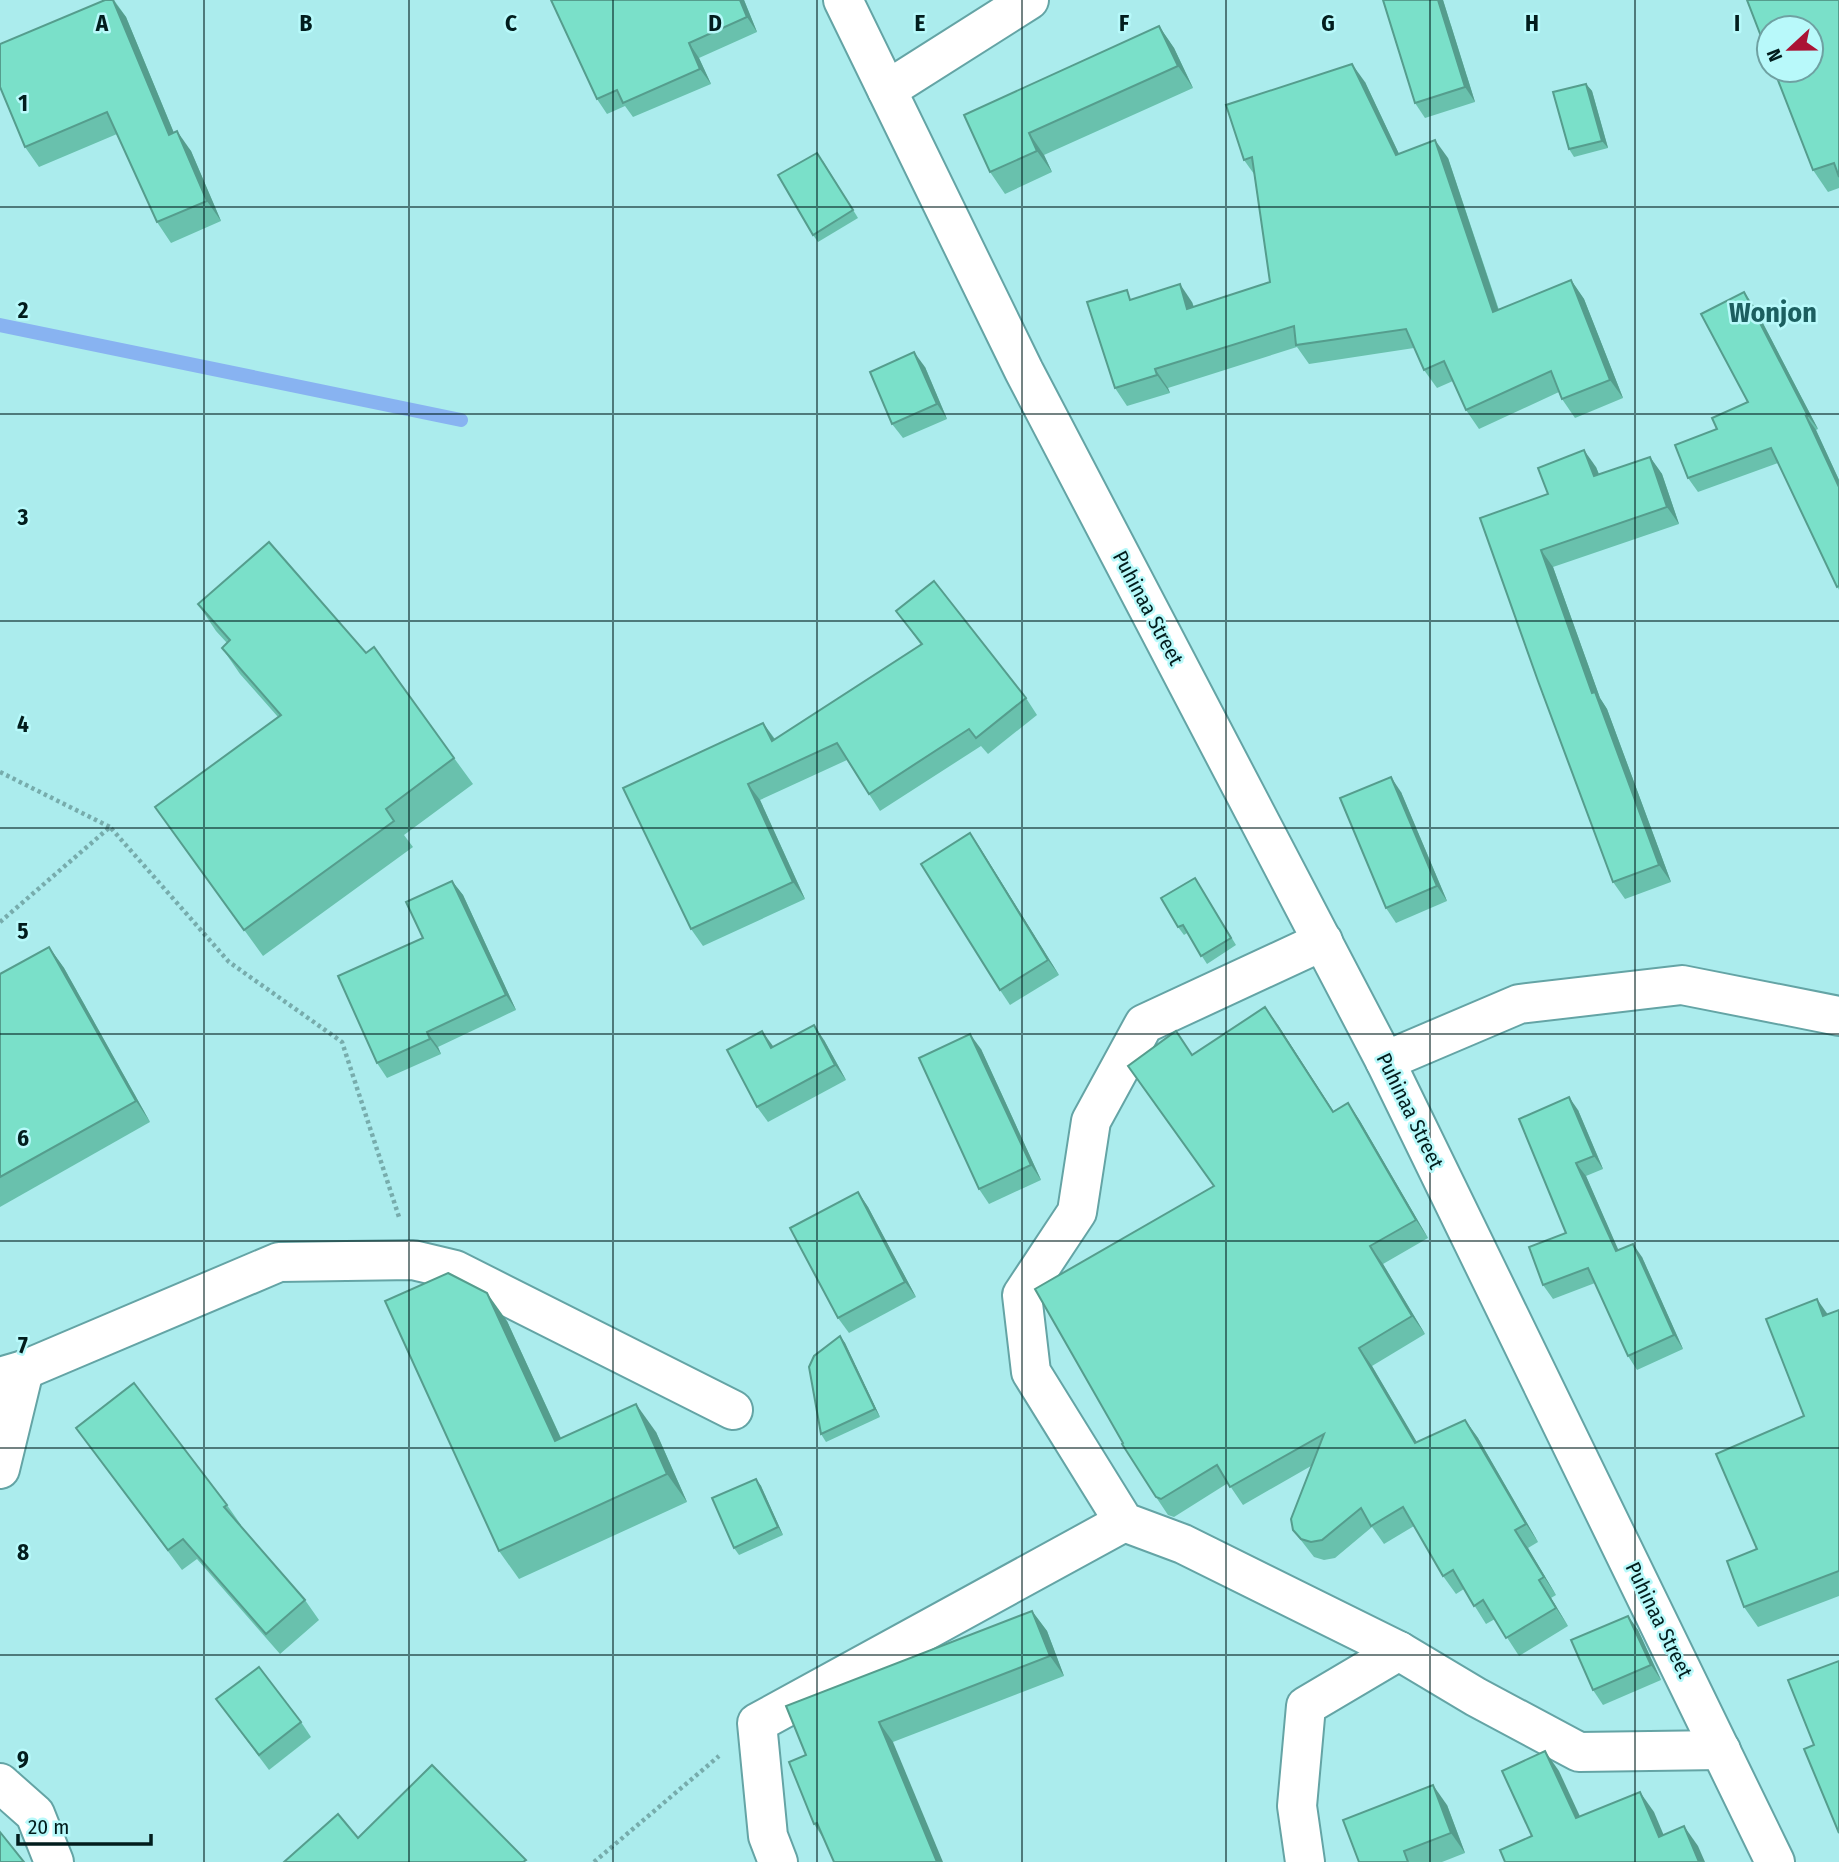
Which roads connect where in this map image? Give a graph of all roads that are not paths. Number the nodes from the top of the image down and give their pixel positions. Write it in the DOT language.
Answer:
graph roads {
  1 [pos="843,0"];
  2 [pos="1029,0"];
  3 [pos="887,90"];
  4 [pos="1323,941"];
  5 [pos="1839,1016"];
  6 [pos="1385,1061"];
  7 [pos="12,1373"];
  8 [pos="733,1410"];
  9 [pos="0,1469"];
  10 [pos="1124,1522"];
  11 [pos="1399,1651"];
  12 [pos="1721,1749"];
  13 [pos="0,1783"];
  14 [pos="54,1862"];
  15 [pos="778,1862"];
  16 [pos="1306,1862"];
  17 [pos="1774,1862"];
  1 -- 3 [label="street, Puhinaa Street"];
  2 -- 3 [label="street"];
  3 -- 4 [label="street, Puhinaa Street"];
  4 -- 6 [label="street, Puhinaa Street"];
  4 -- 10 [label="street"];
  5 -- 6 [label="street"];
  6 -- 12 [label="street, Puhinaa Street"];
  7 -- 8 [label="street"];
  7 -- 9 [label="street"];
  10 -- 11 [label="street"];
  10 -- 15 [label="street"];
  11 -- 12 [label="street"];
  11 -- 16 [label="street"];
  12 -- 17 [label="street, Puhinaa Street"];
  13 -- 14 [label="street"];
}
